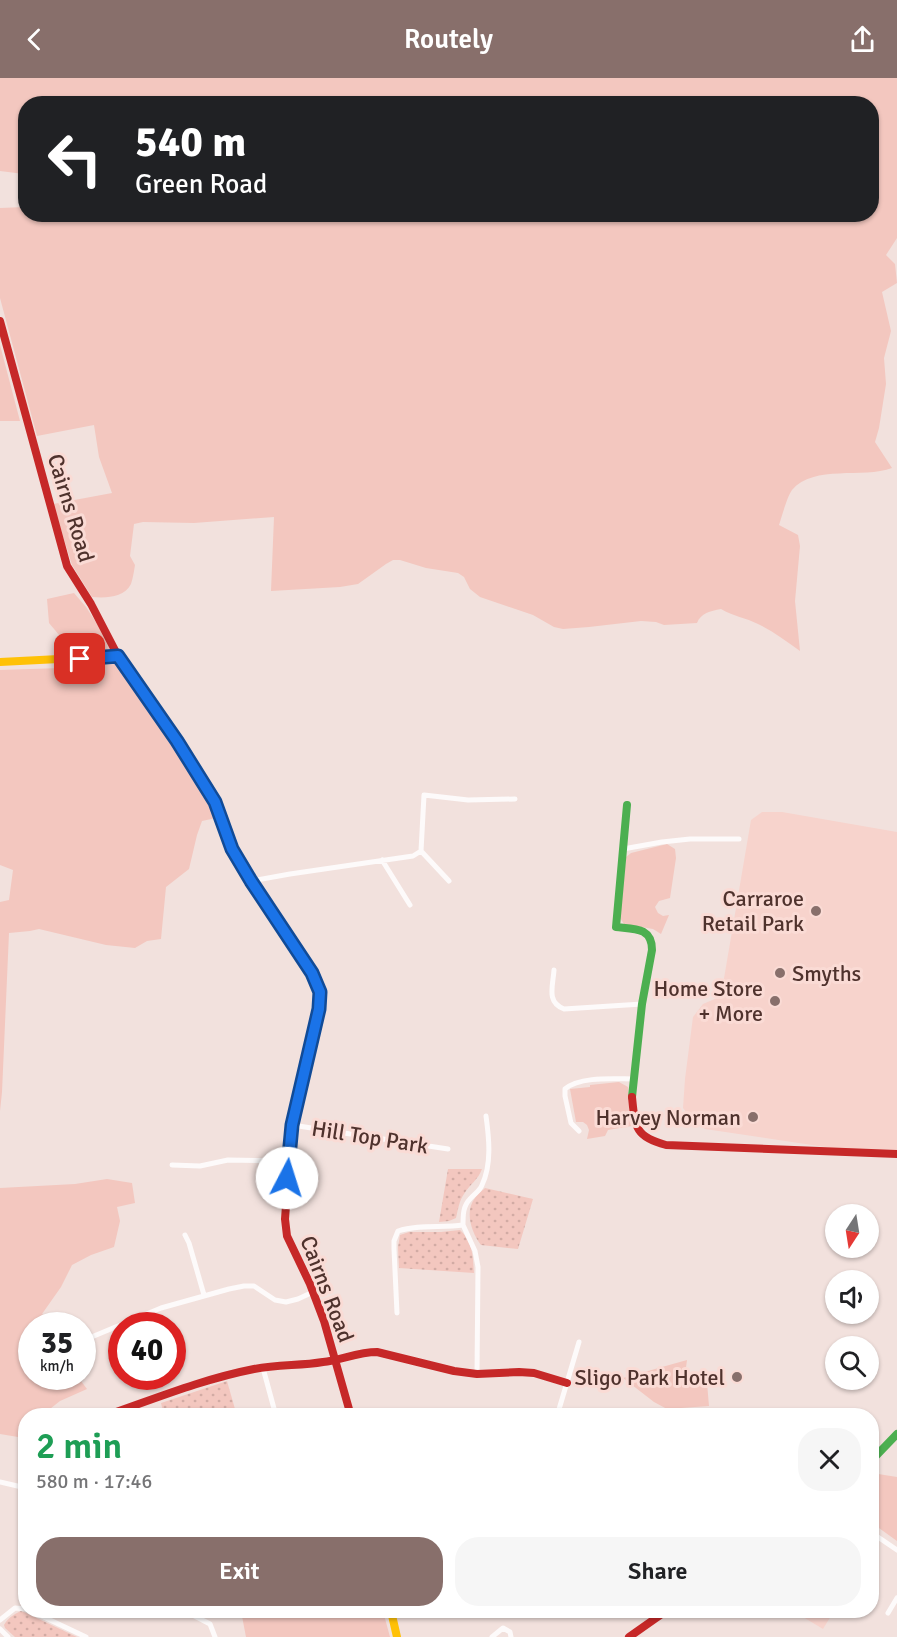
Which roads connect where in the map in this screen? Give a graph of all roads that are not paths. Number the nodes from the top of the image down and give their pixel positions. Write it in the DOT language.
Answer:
graph roads {
  1 [pos="0,321"];
  2 [pos="118,656"];
  3 [pos="0,662"];
  4 [pos="515,799"];
  5 [pos="627,805"];
  6 [pos="739,839"];
  7 [pos="623,849"];
  8 [pos="421,851"];
  9 [pos="382,860"];
  10 [pos="251,881"];
  11 [pos="448,881"];
  12 [pos="410,905"];
  13 [pos="554,970"];
  14 [pos="642,1004"];
  15 [pos="634,1079"];
  16 [pos="486,1116"];
  17 [pos="292,1125"];
  18 [pos="579,1131"];
  19 [pos="448,1149"];
  20 [pos="897,1154"];
  21 [pos="288,1161"];
  22 [pos="172,1165"];
  23 [pos="463,1225"];
  24 [pos="185,1235"];
  25 [pos="313,1292"];
  26 [pos="204,1295"];
  27 [pos="398,1313"];
  28 [pos="96,1335"];
  29 [pos="579,1342"];
  30 [pos="335,1359"];
  31 [pos="263,1368"];
  32 [pos="477,1374"];
  33 [pos="567,1383"];
  34 [pos="138,1408"];
  35 [pos="274,1408"];
  36 [pos="349,1408"];
  37 [pos="559,1408"];
  38 [pos="897,1434"];
  39 [pos="879,1453"];
  40 [pos="0,1482"];
  41 [pos="18,1486"];
  42 [pos="879,1538"];
  43 [pos="897,1550"];
  44 [pos="897,1598"];
  45 [pos="18,1608"];
  46 [pos="888,1613"];
  47 [pos="46,1618"];
  48 [pos="198,1618"];
  49 [pos="393,1618"];
  50 [pos="655,1618"];
  51 [pos="0,1620"];
  52 [pos="0,1629"];
  53 [pos="8,1637"];
  54 [pos="86,1637"];
  55 [pos="215,1637"];
  56 [pos="397,1637"];
  57 [pos="492,1637"];
  58 [pos="511,1637"];
  59 [pos="629,1637"];
  1 -- 2 [label="street, Cairns Road"];
  2 -- 3 [label="street"];
  2 -- 10 [label="street, Cairns Road"];
  4 -- 8 [label="street"];
  5 -- 7 [label="street"];
  6 -- 7 [label="street"];
  7 -- 14 [label="street"];
  8 -- 9 [label="street"];
  8 -- 11 [label="street"];
  9 -- 10 [label="street"];
  9 -- 12 [label="street"];
  10 -- 17 [label="street, Cairns Road"];
  13 -- 14 [label="street"];
  14 -- 15 [label="street"];
  15 -- 18 [label="street"];
  15 -- 20 [label="street"];
  16 -- 23 [label="street"];
  17 -- 19 [label="street, Hill Top Park"];
  17 -- 21 [label="street, Cairns Road"];
  21 -- 22 [label="street"];
  21 -- 25 [label="street, Cairns Road"];
  23 -- 27 [label="street"];
  23 -- 32 [label="street"];
  24 -- 26 [label="street"];
  25 -- 26 [label="street"];
  25 -- 30 [label="street, Cairns Road"];
  26 -- 28 [label="street"];
  29 -- 33 [label="street"];
  30 -- 31 [label="street"];
  30 -- 32 [label="street"];
  30 -- 36 [label="street, Cairns Road"];
  31 -- 34 [label="street"];
  31 -- 35 [label="street"];
  32 -- 33 [label="street"];
  33 -- 37 [label="street"];
  38 -- 39 [label="street"];
  40 -- 41 [label="street"];
  42 -- 43 [label="street"];
  44 -- 46 [label="street"];
  45 -- 51 [label="street"];
  47 -- 54 [label="street"];
  48 -- 55 [label="street"];
  49 -- 56 [label="street"];
  50 -- 59 [label="street"];
  52 -- 53 [label="street"];
  57 -- 58 [label="street"];
}
